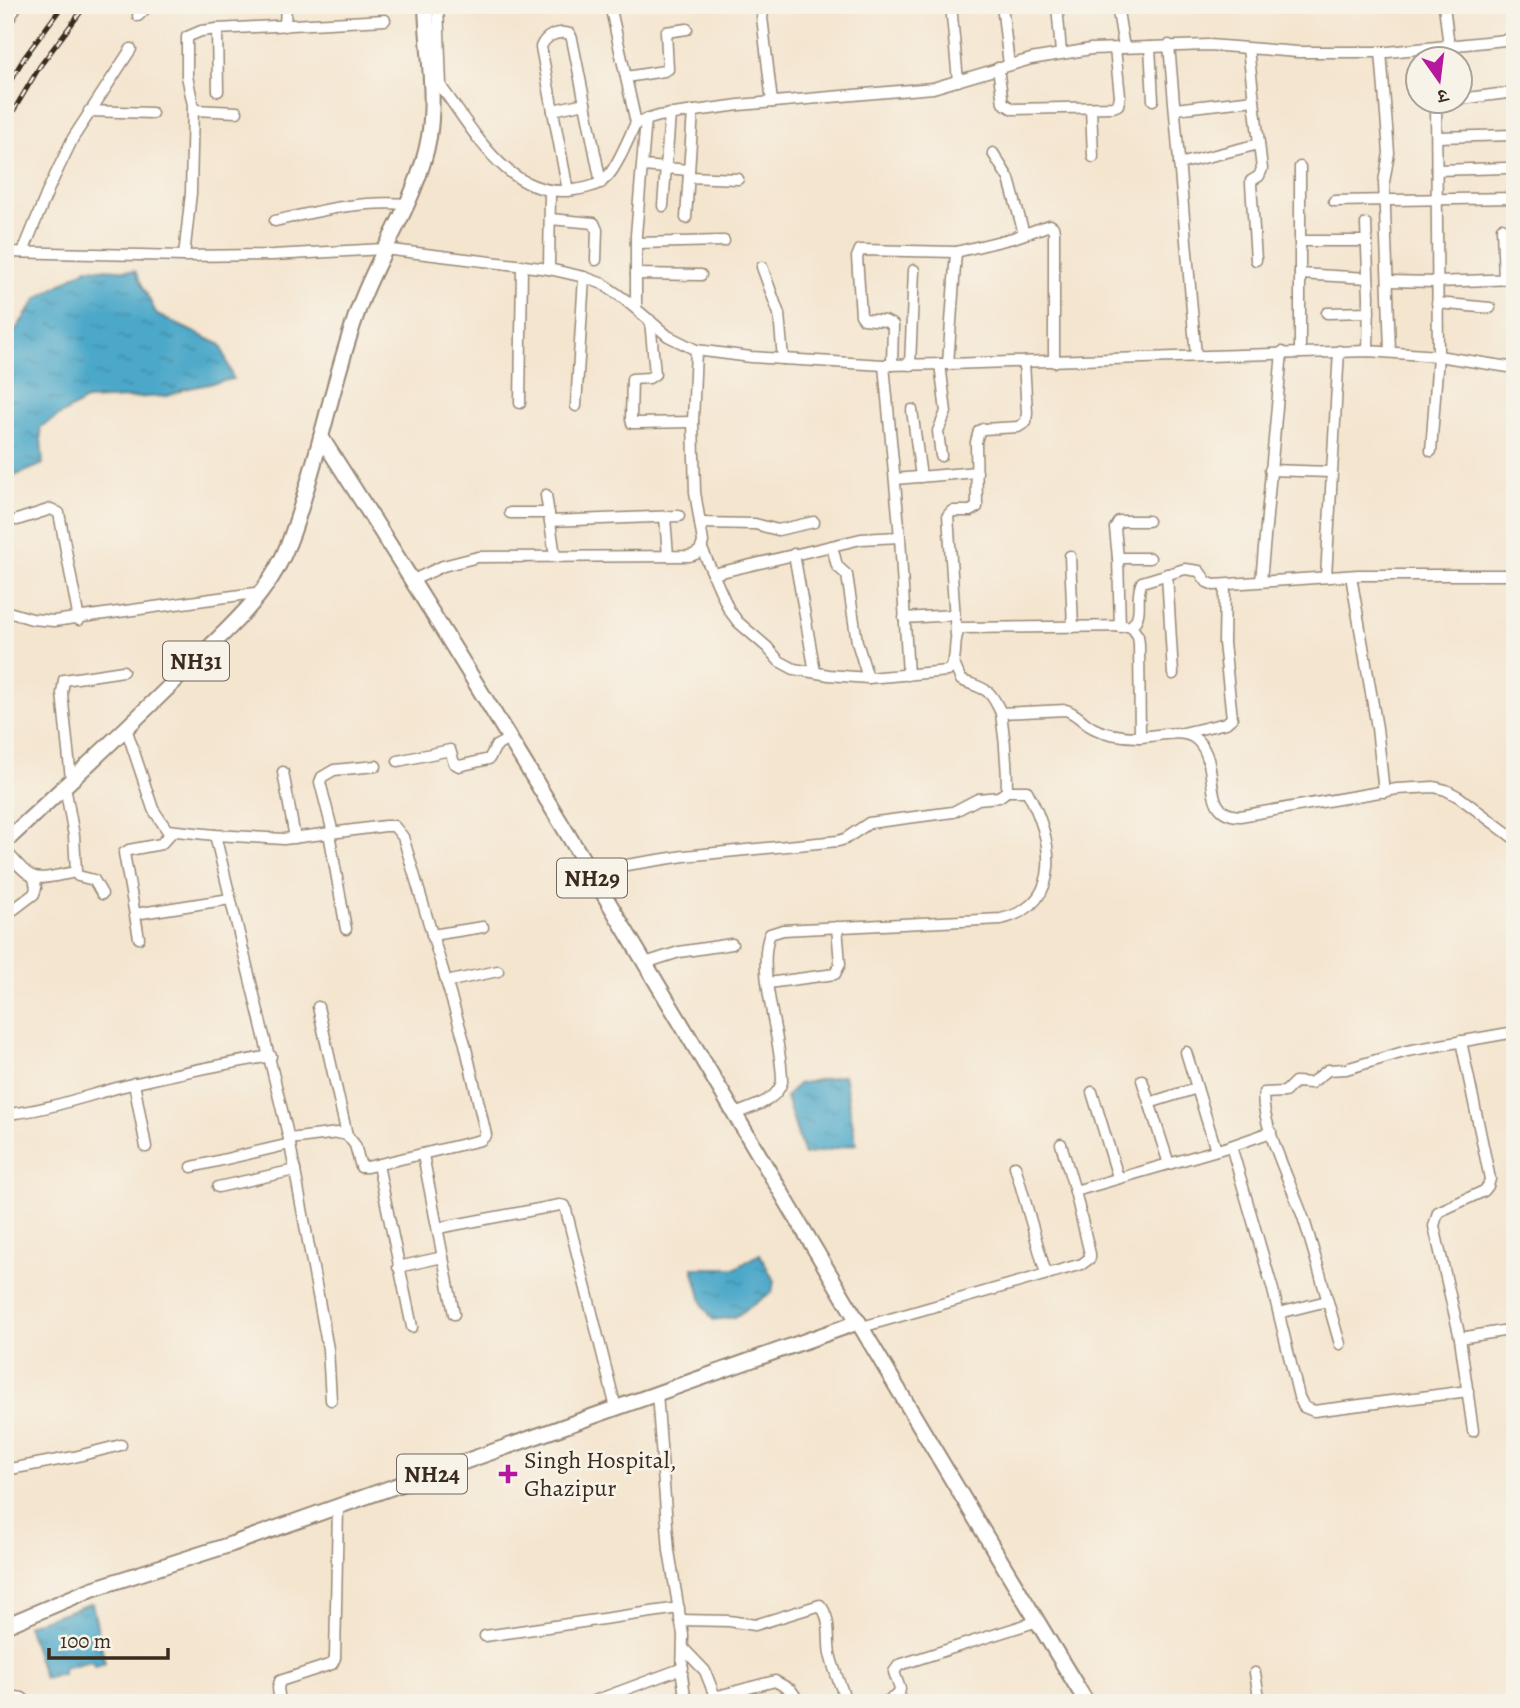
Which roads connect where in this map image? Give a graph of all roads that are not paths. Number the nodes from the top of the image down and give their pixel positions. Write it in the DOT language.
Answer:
graph roads {
  1 [pos="149,5"];
  2 [pos="286,5"];
  3 [pos="530,5"];
  4 [pos="542,5"];
  5 [pos="610,5"];
  6 [pos="765,5"];
  7 [pos="951,5"];
  8 [pos="1002,5"];
  9 [pos="1057,5"];
  10 [pos="1117,5"];
  11 [pos="1444,5"];
  12 [pos="437,6"];
  13 [pos="11,11"];
  14 [pos="138,16"];
  15 [pos="385,20"];
  16 [pos="5,26"];
  17 [pos="285,26"];
  18 [pos="217,29"];
  19 [pos="687,29"];
  20 [pos="1515,39"];
  21 [pos="1169,45"];
  22 [pos="1449,46"];
  23 [pos="1457,46"];
  24 [pos="1150,47"];
  25 [pos="1120,48"];
  26 [pos="131,49"];
  27 [pos="1248,49"];
  28 [pos="1381,52"];
  29 [pos="1061,53"];
  30 [pos="1404,53"];
  31 [pos="1009,65"];
  32 [pos="998,68"];
  33 [pos="431,74"];
  34 [pos="626,77"];
  35 [pos="958,80"];
  36 [pos="441,86"];
  37 [pos="218,91"];
  38 [pos="1515,92"];
  39 [pos="1474,97"];
  40 [pos="1153,100"];
  41 [pos="1254,100"];
  42 [pos="772,102"];
  43 [pos="585,103"];
  44 [pos="1091,108"];
  45 [pos="1175,109"];
  46 [pos="193,110"];
  47 [pos="553,110"];
  48 [pos="89,111"];
  49 [pos="694,111"];
  50 [pos="237,112"];
  51 [pos="152,113"];
  52 [pos="670,114"];
  53 [pos="1438,116"];
  54 [pos="641,121"];
  55 [pos="1515,135"];
  56 [pos="1437,137"];
  57 [pos="1259,144"];
  58 [pos="992,153"];
  59 [pos="1093,157"];
  60 [pos="1179,164"];
  61 [pos="643,166"];
  62 [pos="1300,167"];
  63 [pos="1506,168"];
  64 [pos="666,169"];
  65 [pos="1437,170"];
  66 [pos="689,174"];
  67 [pos="738,179"];
  68 [pos="601,183"];
  69 [pos="568,191"];
  70 [pos="550,192"];
  71 [pos="1515,198"];
  72 [pos="1385,200"];
  73 [pos="1437,200"];
  74 [pos="1334,201"];
  75 [pos="407,204"];
  76 [pos="663,206"];
  77 [pos="686,218"];
  78 [pos="550,219"];
  79 [pos="275,220"];
  80 [pos="1366,223"];
  81 [pos="1502,228"];
  82 [pos="1024,234"];
  83 [pos="724,241"];
  84 [pos="1301,241"];
  85 [pos="1367,241"];
  86 [pos="636,243"];
  87 [pos="384,249"];
  88 [pos="5,252"];
  89 [pos="23,252"];
  90 [pos="956,252"];
  91 [pos="184,256"];
  92 [pos="596,260"];
  93 [pos="1256,260"];
  94 [pos="522,267"];
  95 [pos="762,267"];
  96 [pos="548,269"];
  97 [pos="914,270"];
  98 [pos="636,274"];
  99 [pos="1300,274"];
  100 [pos="701,275"];
  101 [pos="584,277"];
  102 [pos="1368,278"];
  103 [pos="1509,279"];
  104 [pos="1388,281"];
  105 [pos="1437,282"];
  106 [pos="1437,303"];
  107 [pos="636,308"];
  108 [pos="1490,308"];
  109 [pos="1369,312"];
  110 [pos="1327,313"];
  111 [pos="650,320"];
  112 [pos="696,350"];
  113 [pos="1339,351"];
  114 [pos="1368,351"];
  115 [pos="1390,351"];
  116 [pos="1282,352"];
  117 [pos="1300,352"];
  118 [pos="1196,356"];
  119 [pos="1438,356"];
  120 [pos="783,359"];
  121 [pos="1024,362"];
  122 [pos="1054,362"];
  123 [pos="888,365"];
  124 [pos="910,365"];
  125 [pos="944,365"];
  126 [pos="1515,368"];
  127 [pos="520,403"];
  128 [pos="576,406"];
  129 [pos="912,410"];
  130 [pos="693,422"];
  131 [pos="321,437"];
  132 [pos="1431,452"];
  133 [pos="941,456"];
  134 [pos="1270,470"];
  135 [pos="977,472"];
  136 [pos="1330,472"];
  137 [pos="921,477"];
  138 [pos="895,479"];
  139 [pos="546,495"];
  140 [pos="510,513"];
  141 [pos="679,516"];
  142 [pos="549,517"];
  143 [pos="665,517"];
  144 [pos="17,520"];
  145 [pos="1148,521"];
  146 [pos="814,522"];
  147 [pos="700,523"];
  148 [pos="900,537"];
  149 [pos="832,546"];
  150 [pos="702,549"];
  151 [pos="794,554"];
  152 [pos="555,556"];
  153 [pos="668,556"];
  154 [pos="1070,556"];
  155 [pos="1118,558"];
  156 [pos="1150,558"];
  157 [pos="713,574"];
  158 [pos="1167,574"];
  159 [pos="1515,575"];
  160 [pos="1350,576"];
  161 [pos="1326,577"];
  162 [pos="413,580"];
  163 [pos="1261,581"];
  164 [pos="1225,585"];
  165 [pos="262,592"];
  166 [pos="5,611"];
  167 [pos="954,615"];
  168 [pos="904,618"];
  169 [pos="79,620"];
  170 [pos="1073,626"];
  171 [pos="1125,626"];
  172 [pos="956,635"];
  173 [pos="954,664"];
  174 [pos="123,671"];
  175 [pos="815,672"];
  176 [pos="1172,674"];
  177 [pos="908,675"];
  178 [pos="867,678"];
  179 [pos="1001,713"];
  180 [pos="126,727"];
  181 [pos="1180,734"];
  182 [pos="1140,737"];
  183 [pos="509,739"];
  184 [pos="398,761"];
  185 [pos="376,766"];
  186 [pos="283,772"];
  187 [pos="68,783"];
  188 [pos="1007,791"];
  189 [pos="1384,792"];
  190 [pos="172,832"];
  191 [pos="331,833"];
  192 [pos="215,835"];
  193 [pos="295,838"];
  194 [pos="1515,839"];
  195 [pos="5,842"];
  196 [pos="5,850"];
  197 [pos="588,871"];
  198 [pos="76,872"];
  199 [pos="34,878"];
  200 [pos="102,894"];
  201 [pos="230,899"];
  202 [pos="135,914"];
  203 [pos="5,916"];
  204 [pos="483,927"];
  205 [pos="837,927"];
  206 [pos="346,929"];
  207 [pos="432,935"];
  208 [pos="139,939"];
  209 [pos="732,944"];
  210 [pos="645,963"];
  211 [pos="498,971"];
  212 [pos="446,982"];
  213 [pos="768,983"];
  214 [pos="318,1007"];
  215 [pos="1515,1032"];
  216 [pos="1461,1041"];
  217 [pos="1186,1052"];
  218 [pos="271,1056"];
  219 [pos="1142,1080"];
  220 [pos="134,1083"];
  221 [pos="1197,1088"];
  222 [pos="1092,1092"];
  223 [pos="1149,1103"];
  224 [pos="5,1114"];
  225 [pos="735,1114"];
  226 [pos="1271,1132"];
  227 [pos="347,1135"];
  228 [pos="290,1141"];
  229 [pos="1061,1144"];
  230 [pos="1231,1146"];
  231 [pos="146,1147"];
  232 [pos="1216,1150"];
  233 [pos="423,1155"];
  234 [pos="1169,1164"];
  235 [pos="378,1165"];
  236 [pos="192,1167"];
  237 [pos="1015,1167"];
  238 [pos="295,1170"];
  239 [pos="1118,1177"];
  240 [pos="218,1187"];
  241 [pos="1075,1191"];
  242 [pos="438,1228"];
  243 [pos="443,1258"];
  244 [pos="398,1268"];
  245 [pos="1046,1274"];
  246 [pos="1327,1301"];
  247 [pos="1279,1313"];
  248 [pos="454,1314"];
  249 [pos="860,1324"];
  250 [pos="412,1327"];
  251 [pos="1515,1329"];
  252 [pos="1460,1338"];
  253 [pos="1339,1344"];
  254 [pos="1468,1391"];
  255 [pos="657,1393"];
  256 [pos="331,1399"];
  257 [pos="616,1408"];
  258 [pos="1473,1431"];
  259 [pos="121,1445"];
  260 [pos="5,1469"];
  261 [pos="338,1507"];
  262 [pos="679,1608"];
  263 [pos="680,1620"];
  264 [pos="1038,1621"];
  265 [pos="5,1626"];
  266 [pos="485,1636"];
  267 [pos="684,1648"];
  268 [pos="683,1668"];
  269 [pos="1255,1673"];
  270 [pos="5,1692"];
  271 [pos="28,1703"];
  272 [pos="280,1703"];
  273 [pos="589,1703"];
  274 [pos="686,1703"];
  275 [pos="800,1703"];
  276 [pos="846,1703"];
  277 [pos="884,1703"];
  278 [pos="1087,1703"];
  279 [pos="1260,1703"];
  1 -- 14 [label="street"];
  2 -- 17 [label="street"];
  3 -- 4 [label="street"];
  5 -- 34 [label="street"];
  6 -- 42 [label="street"];
  7 -- 35 [label="street"];
  8 -- 31 [label="street"];
  9 -- 29 [label="street"];
  10 -- 25 [label="street"];
  11 -- 22 [label="street"];
  12 -- 33 [label="highway, NH31"];
  12 -- 36 [label="street"];
  13 -- 16 [label="street"];
  15 -- 17 [label="street"];
  17 -- 18 [label="street"];
  18 -- 37 [label="street"];
  18 -- 46 [label="street"];
  19 -- 34 [label="street"];
  20 -- 23 [label="street"];
  21 -- 24 [label="street"];
  21 -- 27 [label="street"];
  21 -- 45 [label="street"];
  24 -- 25 [label="street"];
  24 -- 40 [label="street"];
  25 -- 29 [label="street"];
  25 -- 44 [label="street"];
  26 -- 48 [label="street"];
  27 -- 28 [label="street"];
  27 -- 41 [label="street"];
  28 -- 30 [label="street"];
  28 -- 72 [label="street"];
  29 -- 31 [label="street"];
  31 -- 32 [label="street"];
  32 -- 35 [label="street"];
  32 -- 44 [label="street"];
  33 -- 36 [label="street"];
  33 -- 75 [label="highway, NH31"];
  34 -- 54 [label="street"];
  35 -- 42 [label="street"];
  36 -- 70 [label="street"];
  38 -- 39 [label="street"];
  41 -- 45 [label="street"];
  41 -- 57 [label="street"];
  42 -- 49 [label="street"];
  43 -- 47 [label="street"];
  43 -- 47 [label="street"];
  43 -- 68 [label="street"];
  44 -- 59 [label="street"];
  45 -- 60 [label="street"];
  46 -- 50 [label="street"];
  46 -- 91 [label="street"];
  47 -- 69 [label="street"];
  48 -- 51 [label="street"];
  48 -- 89 [label="street"];
  49 -- 52 [label="street"];
  49 -- 66 [label="street"];
  52 -- 54 [label="street"];
  52 -- 64 [label="street"];
  53 -- 56 [label="street"];
  54 -- 61 [label="street"];
  54 -- 68 [label="street"];
  55 -- 56 [label="street"];
  56 -- 65 [label="street"];
  57 -- 60 [label="street"];
  57 -- 93 [label="street"];
  58 -- 82 [label="street"];
  60 -- 118 [label="street"];
  61 -- 64 [label="street"];
  61 -- 86 [label="street"];
  62 -- 84 [label="street"];
  63 -- 65 [label="street"];
  64 -- 66 [label="street"];
  64 -- 76 [label="street"];
  65 -- 73 [label="street"];
  66 -- 67 [label="street"];
  66 -- 77 [label="street"];
  68 -- 69 [label="street"];
  69 -- 70 [label="street"];
  70 -- 78 [label="street"];
  71 -- 73 [label="street"];
  72 -- 73 [label="street"];
  72 -- 74 [label="street"];
  72 -- 104 [label="street"];
  73 -- 105 [label="street"];
  75 -- 79 [label="street"];
  75 -- 87 [label="highway, NH31"];
  78 -- 92 [label="street"];
  78 -- 96 [label="street"];
  80 -- 85 [label="street"];
  81 -- 103 [label="street"];
  82 -- 90 [label="street"];
  82 -- 122 [label="street"];
  83 -- 86 [label="street"];
  84 -- 85 [label="street"];
  84 -- 99 [label="street"];
  85 -- 102 [label="street"];
  86 -- 98 [label="street"];
  87 -- 91 [label="street"];
  87 -- 94 [label="street"];
  87 -- 131 [label="highway, NH31"];
  88 -- 89 [label="street"];
  89 -- 91 [label="street"];
  90 -- 123 [label="street"];
  90 -- 125 [label="street"];
  94 -- 96 [label="street"];
  94 -- 127 [label="street"];
  95 -- 120 [label="street"];
  96 -- 101 [label="street"];
  97 -- 124 [label="street"];
  98 -- 100 [label="street"];
  98 -- 107 [label="street"];
  99 -- 102 [label="street"];
  99 -- 117 [label="street"];
  101 -- 107 [label="street"];
  101 -- 128 [label="street"];
  102 -- 109 [label="street"];
  103 -- 105 [label="street"];
  104 -- 105 [label="street"];
  104 -- 115 [label="street"];
  105 -- 106 [label="street"];
  106 -- 108 [label="street"];
  106 -- 119 [label="street"];
  107 -- 111 [label="street"];
  109 -- 110 [label="street"];
  109 -- 114 [label="street"];
  111 -- 112 [label="street"];
  111 -- 130 [label="street"];
  112 -- 120 [label="street"];
  112 -- 130 [label="street"];
  113 -- 114 [label="street"];
  113 -- 117 [label="street"];
  113 -- 136 [label="street"];
  114 -- 115 [label="street"];
  115 -- 119 [label="street"];
  116 -- 117 [label="street"];
  116 -- 118 [label="street"];
  116 -- 134 [label="street"];
  118 -- 122 [label="street"];
  119 -- 126 [label="street"];
  119 -- 132 [label="street"];
  120 -- 123 [label="street"];
  121 -- 122 [label="street"];
  121 -- 125 [label="street"];
  121 -- 135 [label="street"];
  123 -- 124 [label="street"];
  123 -- 138 [label="street"];
  124 -- 125 [label="street"];
  125 -- 133 [label="street"];
  129 -- 137 [label="street"];
  130 -- 147 [label="street"];
  131 -- 162 [label="highway, NH29"];
  131 -- 165 [label="highway, NH31"];
  134 -- 136 [label="street"];
  134 -- 163 [label="street"];
  135 -- 137 [label="street"];
  135 -- 167 [label="street"];
  136 -- 161 [label="street"];
  137 -- 138 [label="street"];
  138 -- 148 [label="street"];
  139 -- 142 [label="street"];
  140 -- 142 [label="street"];
  141 -- 143 [label="street"];
  142 -- 143 [label="street"];
  142 -- 152 [label="street"];
  143 -- 153 [label="street"];
  144 -- 169 [label="street"];
  145 -- 155 [label="street"];
  146 -- 147 [label="street"];
  147 -- 150 [label="street"];
  148 -- 149 [label="street"];
  148 -- 168 [label="street"];
  149 -- 151 [label="street"];
  149 -- 178 [label="street"];
  150 -- 153 [label="street"];
  150 -- 157 [label="street"];
  151 -- 157 [label="street"];
  151 -- 175 [label="street"];
  152 -- 153 [label="street"];
  152 -- 162 [label="street"];
  154 -- 170 [label="street"];
  155 -- 156 [label="street"];
  155 -- 171 [label="street"];
  157 -- 175 [label="street"];
  158 -- 164 [label="street"];
  158 -- 171 [label="street"];
  158 -- 176 [label="street"];
  159 -- 160 [label="street"];
  160 -- 161 [label="street"];
  160 -- 189 [label="street"];
  161 -- 163 [label="street"];
  162 -- 183 [label="highway, NH29"];
  163 -- 164 [label="street"];
  164 -- 181 [label="street"];
  165 -- 169 [label="street"];
  165 -- 180 [label="highway, NH31"];
  166 -- 169 [label="street"];
  167 -- 168 [label="street"];
  167 -- 172 [label="street"];
  168 -- 177 [label="street"];
  170 -- 171 [label="street"];
  170 -- 172 [label="street"];
  171 -- 182 [label="street"];
  172 -- 173 [label="street"];
  173 -- 177 [label="street"];
  173 -- 179 [label="street"];
  174 -- 187 [label="street"];
  175 -- 178 [label="street"];
  177 -- 178 [label="street"];
  179 -- 182 [label="street"];
  179 -- 188 [label="street"];
  180 -- 187 [label="highway, NH31"];
  180 -- 190 [label="street"];
  181 -- 182 [label="street"];
  181 -- 189 [label="street"];
  183 -- 184 [label="street"];
  183 -- 197 [label="highway, NH29"];
  185 -- 191 [label="street"];
  186 -- 193 [label="street"];
  187 -- 195 [label="highway, NH31"];
  187 -- 198 [label="street"];
  188 -- 197 [label="street"];
  188 -- 205 [label="street"];
  189 -- 194 [label="street"];
  190 -- 192 [label="street"];
  190 -- 202 [label="street"];
  191 -- 193 [label="street"];
  191 -- 206 [label="street"];
  191 -- 207 [label="street"];
  192 -- 193 [label="street"];
  192 -- 201 [label="street"];
  196 -- 199 [label="street"];
  197 -- 210 [label="highway, NH29"];
  198 -- 199 [label="street"];
  198 -- 200 [label="street"];
  199 -- 203 [label="street"];
  201 -- 202 [label="street"];
  201 -- 218 [label="street"];
  202 -- 208 [label="street"];
  204 -- 207 [label="street"];
  205 -- 213 [label="street"];
  205 -- 213 [label="street"];
  207 -- 212 [label="street"];
  209 -- 210 [label="street"];
  210 -- 225 [label="highway, NH29"];
  211 -- 212 [label="street"];
  212 -- 233 [label="street"];
  213 -- 225 [label="street"];
  214 -- 227 [label="street"];
  215 -- 216 [label="street"];
  216 -- 226 [label="street"];
  216 -- 252 [label="street"];
  217 -- 221 [label="street"];
  218 -- 220 [label="street"];
  218 -- 228 [label="street"];
  219 -- 223 [label="street"];
  220 -- 224 [label="street"];
  220 -- 231 [label="street"];
  221 -- 223 [label="street"];
  221 -- 232 [label="street"];
  222 -- 239 [label="street"];
  223 -- 234 [label="street"];
  225 -- 249 [label="highway, NH29"];
  226 -- 230 [label="street"];
  226 -- 246 [label="street"];
  227 -- 228 [label="street"];
  227 -- 235 [label="street"];
  228 -- 236 [label="street"];
  228 -- 238 [label="street"];
  229 -- 241 [label="street"];
  230 -- 232 [label="street"];
  230 -- 247 [label="street"];
  232 -- 234 [label="street"];
  233 -- 235 [label="street"];
  233 -- 242 [label="street"];
  234 -- 239 [label="street"];
  235 -- 244 [label="street"];
  237 -- 245 [label="street"];
  238 -- 240 [label="street"];
  238 -- 256 [label="street"];
  239 -- 241 [label="street"];
  241 -- 245 [label="street"];
  242 -- 243 [label="street"];
  242 -- 257 [label="street"];
  243 -- 244 [label="street"];
  243 -- 248 [label="street"];
  244 -- 250 [label="street"];
  245 -- 249 [label="street"];
  246 -- 247 [label="street"];
  246 -- 253 [label="street"];
  247 -- 254 [label="street"];
  249 -- 255 [label="highway, NH24"];
  249 -- 264 [label="highway"];
  251 -- 252 [label="street"];
  252 -- 254 [label="street"];
  254 -- 258 [label="street"];
  255 -- 257 [label="highway, NH24"];
  255 -- 262 [label="street"];
  257 -- 261 [label="highway, NH24"];
  259 -- 260 [label="street"];
  261 -- 265 [label="highway, NH24"];
  261 -- 272 [label="street"];
  262 -- 263 [label="street"];
  262 -- 266 [label="street"];
  263 -- 267 [label="street"];
  263 -- 276 [label="street"];
  264 -- 277 [label="street"];
  264 -- 278 [label="highway"];
  267 -- 268 [label="street"];
  267 -- 275 [label="street"];
  268 -- 273 [label="street"];
  268 -- 274 [label="street"];
  269 -- 279 [label="street"];
  270 -- 271 [label="street"];
}
